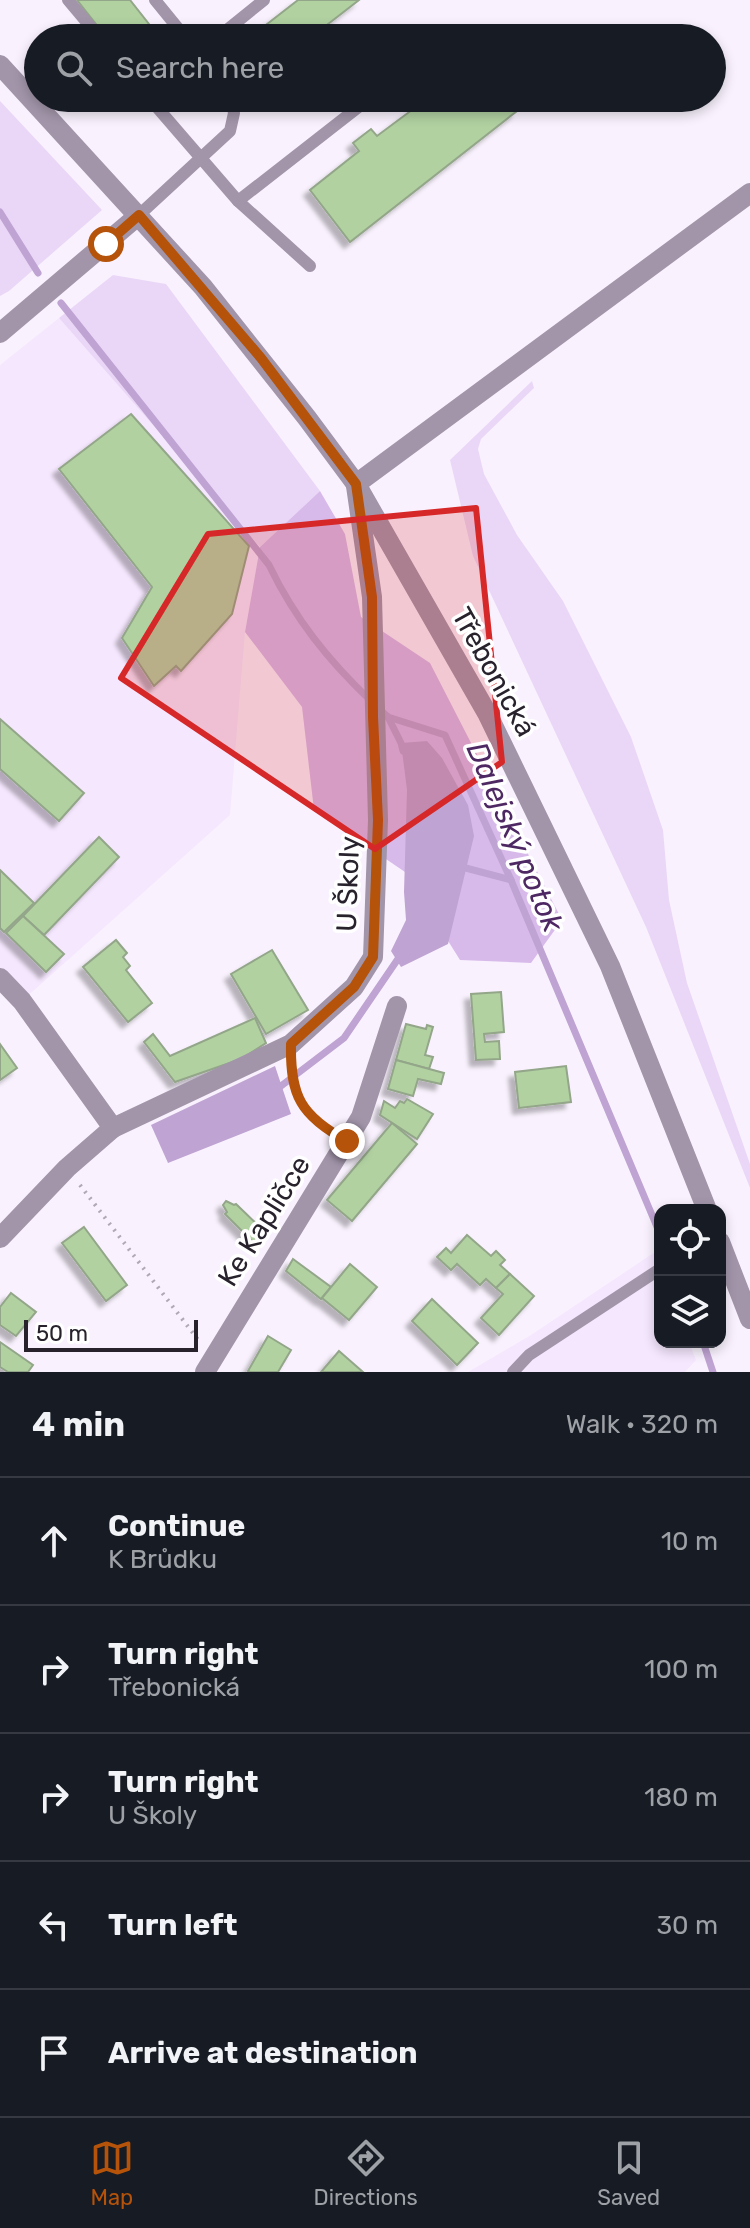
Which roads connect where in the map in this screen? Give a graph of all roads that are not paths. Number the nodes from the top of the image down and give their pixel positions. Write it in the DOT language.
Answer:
graph roads {
  1 [pos="68,0"];
  2 [pos="155,0"];
  3 [pos="264,0"];
  4 [pos="88,24"];
  5 [pos="175,24"];
  6 [pos="234,24"];
  7 [pos="0,65"];
  8 [pos="24,91"];
  9 [pos="44,112"];
  10 [pos="161,112"];
  11 [pos="234,112"];
  12 [pos="352,112"];
  13 [pos="201,158"];
  14 [pos="750,193"];
  15 [pos="238,201"];
  16 [pos="139,215"];
  17 [pos="310,266"];
  18 [pos="0,333"];
  19 [pos="356,484"];
  20 [pos="0,978"];
  21 [pos="397,1006"];
  22 [pos="113,1128"];
  23 [pos="705,1204"];
  24 [pos="0,1238"];
  25 [pos="726,1257"];
  26 [pos="654,1273"];
  27 [pos="750,1319"];
  28 [pos="208,1365"];
  29 [pos="513,1372"];
  1 -- 4 [label="lane"];
  2 -- 5 [label="lane"];
  3 -- 6 [label="lane"];
  7 -- 8 [label="street, Třebonická"];
  9 -- 16 [label="street, Třebonická"];
  10 -- 13 [label="lane"];
  11 -- 13 [label="lane"];
  12 -- 15 [label="lane"];
  13 -- 15 [label="lane"];
  13 -- 16 [label="lane"];
  14 -- 19 [label="street"];
  15 -- 17 [label="lane"];
  16 -- 18 [label="street"];
  16 -- 19 [label="street, Třebonická"];
  19 -- 22 [label="street, U Školy"];
  19 -- 23 [label="street, Třebonická"];
  20 -- 22 [label="street"];
  21 -- 28 [label="street, Ke Kapličce"];
  22 -- 24 [label="street, U Školy"];
  25 -- 27 [label="street"];
  26 -- 29 [label="lane"];
}
